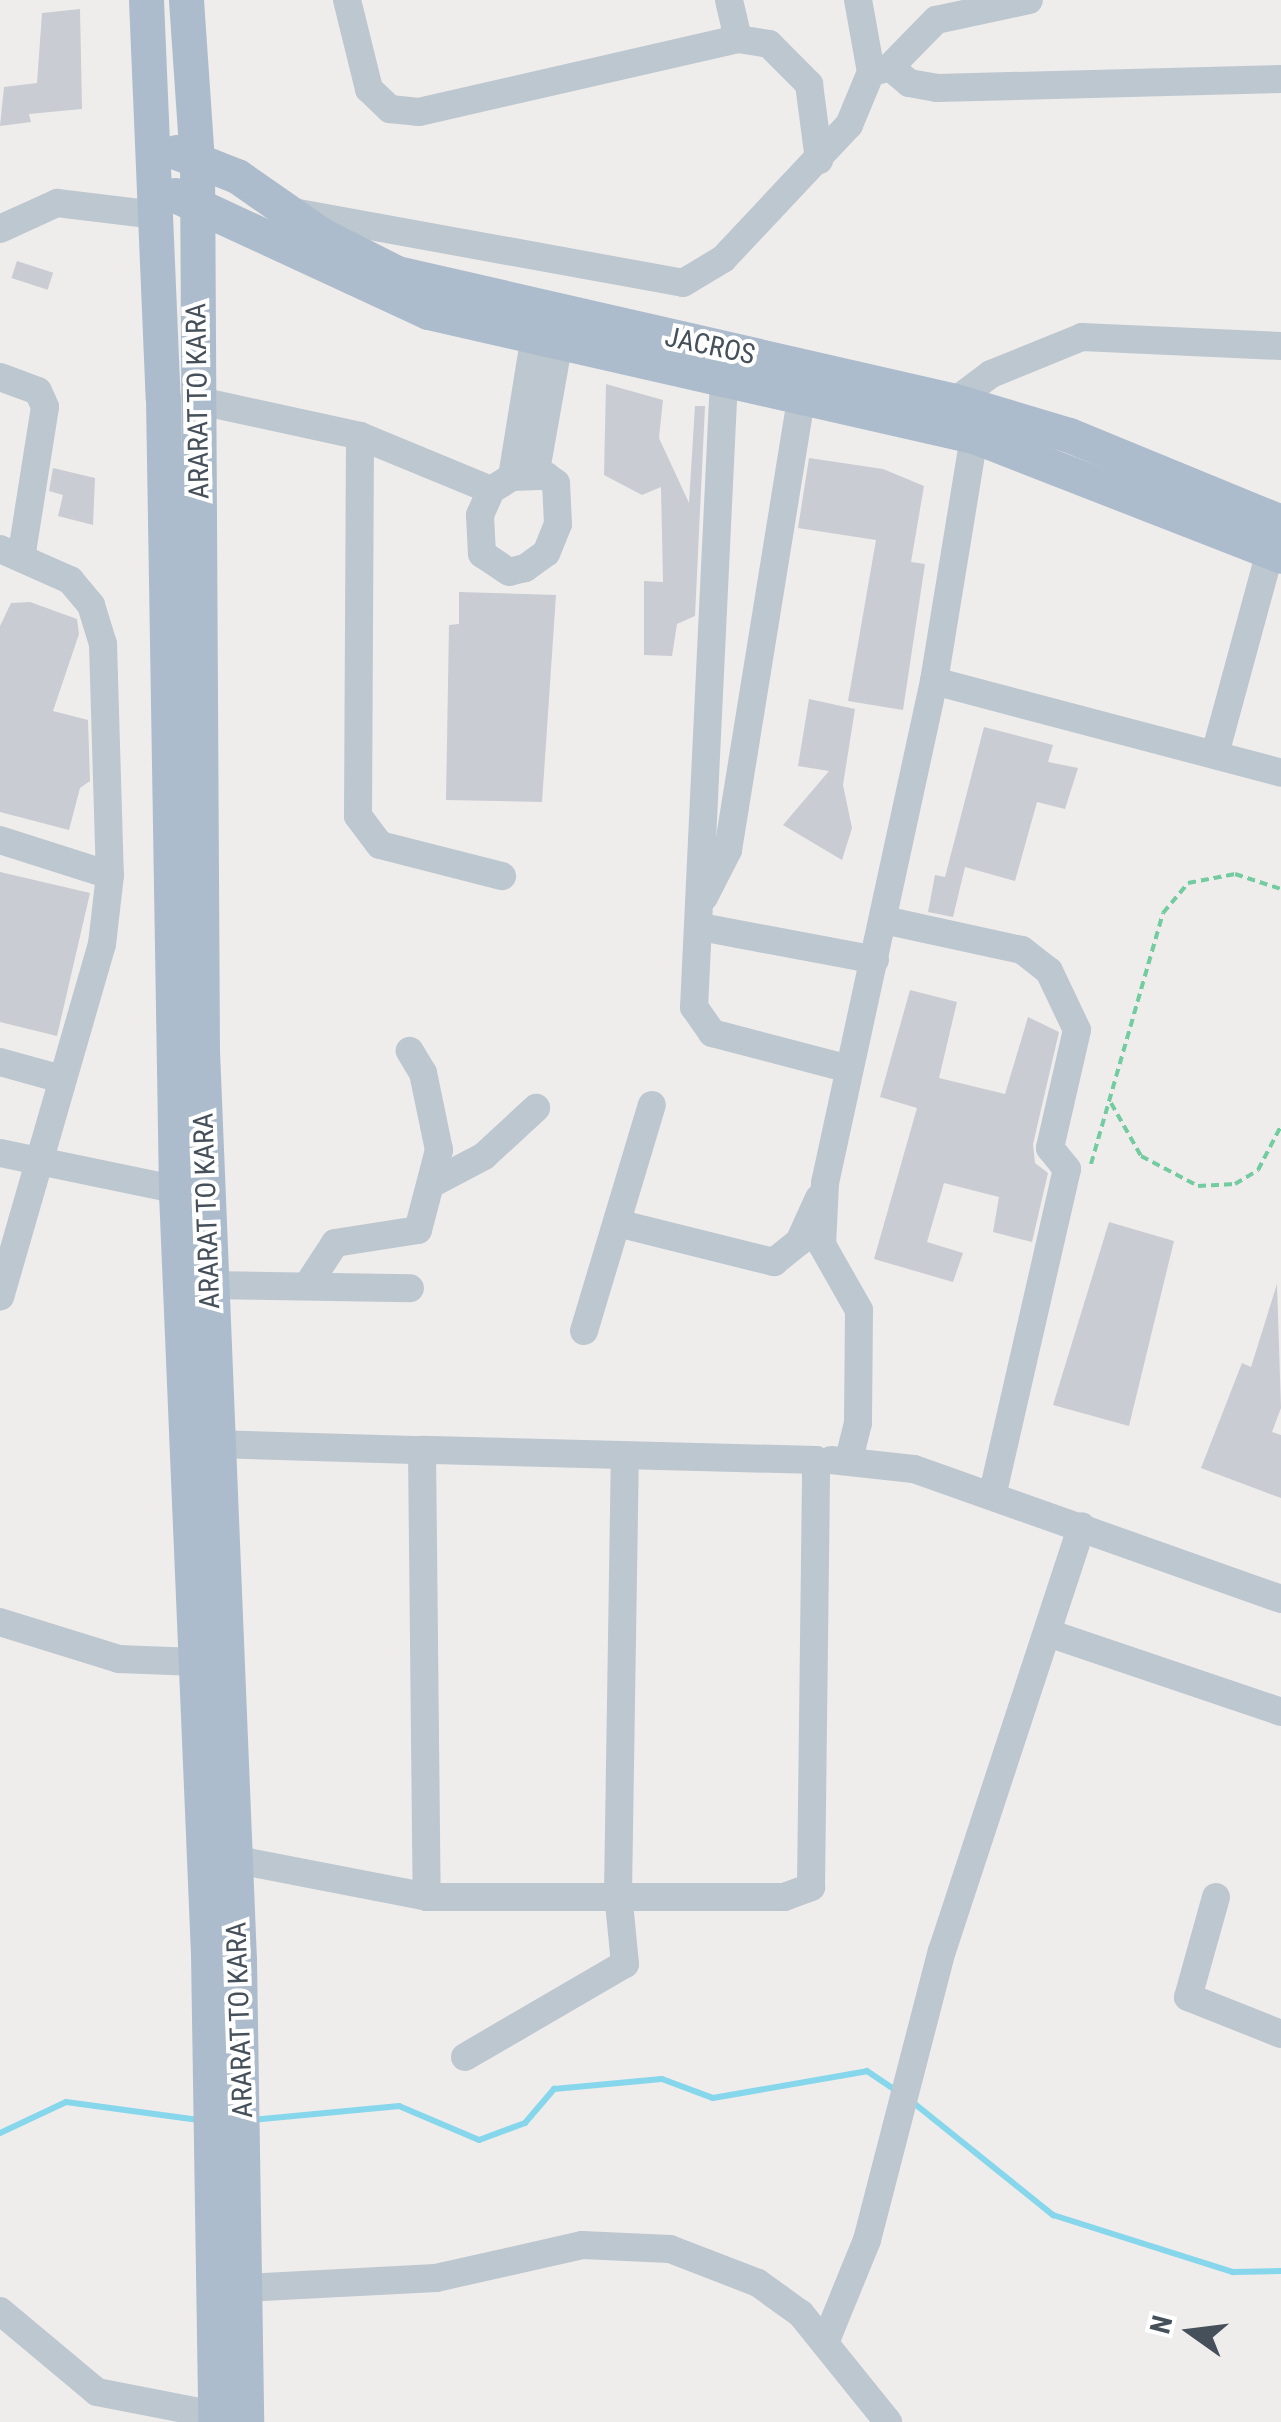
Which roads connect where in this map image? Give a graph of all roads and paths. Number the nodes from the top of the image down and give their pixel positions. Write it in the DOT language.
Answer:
graph roads {
  1 [pos="146,0"];
  2 [pos="186,0"];
  3 [pos="347,0"];
  4 [pos="729,0"];
  5 [pos="858,0"];
  6 [pos="1029,0"];
  7 [pos="738,38"];
  8 [pos="880,69"];
  9 [pos="1281,79"];
  10 [pos="154,144"];
  11 [pos="198,160"];
  12 [pos="819,160"];
  13 [pos="156,202"];
  14 [pos="194,202"];
  15 [pos="293,212"];
  16 [pos="0,229"];
  17 [pos="547,338"];
  18 [pos="1281,346"];
  19 [pos="0,377"];
  20 [pos="724,379"];
  21 [pos="802,394"];
  22 [pos="200,401"];
  23 [pos="955,401"];
  24 [pos="360,436"];
  25 [pos="974,436"];
  26 [pos="1064,449"];
  27 [pos="1277,543"];
  28 [pos="11,551"];
  29 [pos="712,679"];
  30 [pos="934,681"];
  31 [pos="756,682"];
  32 [pos="1215,754"];
  33 [pos="1281,773"];
  34 [pos="0,840"];
  35 [pos="110,874"];
  36 [pos="502,876"];
  37 [pos="1281,889"];
  38 [pos="703,898"];
  39 [pos="884,920"];
  40 [pos="701,927"];
  41 [pos="875,960"];
  42 [pos="410,1051"];
  43 [pos="0,1062"];
  44 [pos="849,1069"];
  45 [pos="58,1078"];
  46 [pos="652,1105"];
  47 [pos="536,1108"];
  48 [pos="1281,1126"];
  49 [pos="0,1152"];
  50 [pos="36,1162"];
  51 [pos="826,1183"];
  52 [pos="431,1184"];
  53 [pos="191,1193"];
  54 [pos="616,1223"];
  55 [pos="6,1246"];
  56 [pos="210,1285"];
  57 [pos="307,1286"];
  58 [pos="410,1288"];
  59 [pos="0,1297"];
  60 [pos="584,1330"];
  61 [pos="214,1444"];
  62 [pos="422,1450"];
  63 [pos="625,1456"];
  64 [pos="850,1459"];
  65 [pos="816,1460"];
  66 [pos="992,1496"];
  67 [pos="1082,1526"];
  68 [pos="1281,1597"];
  69 [pos="0,1622"];
  70 [pos="1051,1634"];
  71 [pos="196,1662"];
  72 [pos="1281,1712"];
  73 [pos="220,1857"];
  74 [pos="618,1893"];
  75 [pos="428,1897"];
  76 [pos="1216,1897"];
  77 [pos="1281,2034"];
  78 [pos="465,2056"];
  79 [pos="226,2085"];
  80 [pos="246,2288"];
  81 [pos="0,2311"];
  82 [pos="828,2338"];
  83 [pos="226,2420"];
  84 [pos="888,2422"];
  1 -- 10 [label="main road, ARARAT TO KARA"];
  2 -- 11 [label="main road, ARARAT TO KARA"];
  3 -- 7 [label="street"];
  4 -- 7 [label="street"];
  5 -- 8 [label="street"];
  6 -- 8 [label="street"];
  7 -- 12 [label="street"];
  8 -- 9 [label="street"];
  8 -- 12 [label="street"];
  10 -- 11 [label="main road, JACROS"];
  10 -- 13 [label="main road, ARARAT TO KARA"];
  11 -- 14 [label="main road, ARARAT TO KARA"];
  11 -- 15 [label="main road, JACROS"];
  12 -- 15 [label="street"];
  13 -- 14 [label="main road, JACROS"];
  13 -- 16 [label="street"];
  13 -- 53 [label="main road, ARARAT TO KARA"];
  14 -- 17 [label="main road, JACROS"];
  14 -- 22 [label="main road, ARARAT TO KARA"];
  15 -- 23 [label="main road, JACROS"];
  17 -- 20 [label="main road, JACROS"];
  17 -- 24 [label="street"];
  18 -- 23 [label="street"];
  19 -- 28 [label="street"];
  20 -- 21 [label="main road, JACROS"];
  20 -- 29 [label="street"];
  21 -- 25 [label="main road, JACROS"];
  21 -- 31 [label="street"];
  22 -- 24 [label="street"];
  22 -- 53 [label="main road, ARARAT TO KARA"];
  23 -- 26 [label="main road, JACROS"];
  24 -- 36 [label="street"];
  25 -- 26 [label="main road, JACROS"];
  25 -- 30 [label="street"];
  26 -- 27 [label="main road, JACROS"];
  27 -- 32 [label="street"];
  28 -- 35 [label="street"];
  29 -- 31 [label="street"];
  29 -- 38 [label="street"];
  30 -- 32 [label="street"];
  30 -- 39 [label="street"];
  31 -- 38 [label="street"];
  32 -- 33 [label="street"];
  34 -- 35 [label="street"];
  35 -- 45 [label="street"];
  37 -- 48 [label="path"];
  38 -- 40 [label="street"];
  39 -- 41 [label="street"];
  39 -- 66 [label="street"];
  40 -- 41 [label="street"];
  40 -- 44 [label="street"];
  41 -- 44 [label="street"];
  42 -- 52 [label="street"];
  43 -- 45 [label="street"];
  44 -- 51 [label="street"];
  45 -- 50 [label="street"];
  46 -- 54 [label="street"];
  47 -- 52 [label="street"];
  49 -- 50 [label="street"];
  50 -- 53 [label="street"];
  50 -- 55 [label="street"];
  51 -- 54 [label="street"];
  51 -- 64 [label="street"];
  52 -- 57 [label="street"];
  53 -- 56 [label="main road, ARARAT TO KARA"];
  53 -- 71 [label="main road, ARARAT TO KARA"];
  54 -- 60 [label="street"];
  55 -- 59 [label="street"];
  56 -- 57 [label="street"];
  56 -- 61 [label="main road, ARARAT TO KARA"];
  57 -- 58 [label="street"];
  61 -- 62 [label="street"];
  61 -- 73 [label="main road, ARARAT TO KARA"];
  62 -- 63 [label="street"];
  62 -- 75 [label="street"];
  63 -- 65 [label="street"];
  63 -- 74 [label="street"];
  64 -- 65 [label="street"];
  64 -- 66 [label="street"];
  65 -- 74 [label="street"];
  66 -- 67 [label="street"];
  67 -- 68 [label="street"];
  67 -- 70 [label="street"];
  69 -- 71 [label="street"];
  70 -- 72 [label="street"];
  70 -- 82 [label="street"];
  71 -- 73 [label="main road, ARARAT TO KARA"];
  73 -- 75 [label="street"];
  73 -- 79 [label="main road, ARARAT TO KARA"];
  74 -- 75 [label="street"];
  74 -- 78 [label="street"];
  76 -- 77 [label="street"];
  79 -- 80 [label="main road, ARARAT TO KARA"];
  79 -- 83 [label="main road, ARARAT TO KARA"];
  80 -- 82 [label="street"];
  80 -- 83 [label="main road, ARARAT TO KARA"];
  81 -- 83 [label="street"];
  82 -- 84 [label="street"];
}
